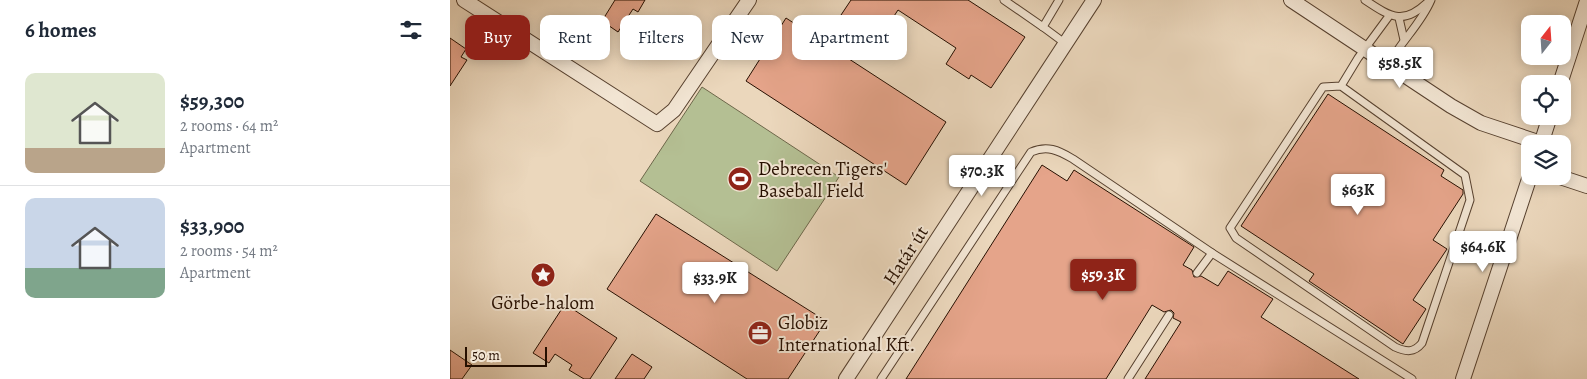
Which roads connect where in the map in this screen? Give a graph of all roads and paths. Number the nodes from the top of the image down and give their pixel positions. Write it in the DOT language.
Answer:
graph roads {
  1 [pos="464,0"];
  2 [pos="749,0"];
  3 [pos="1004,0"];
  4 [pos="1059,0"];
  5 [pos="1094,0"];
  6 [pos="1291,0"];
  7 [pos="1366,0"];
  8 [pos="1430,0"];
  9 [pos="1587,1"];
  10 [pos="1389,16"];
  11 [pos="1399,18"];
  12 [pos="1043,27"];
  13 [pos="1404,40"];
  14 [pos="1066,44"];
  15 [pos="1366,49"];
  16 [pos="1389,64"];
  17 [pos="1563,75"];
  18 [pos="1341,86"];
  19 [pos="1521,136"];
  20 [pos="1571,181"];
  21 [pos="1527,185"];
  22 [pos="1587,186"];
  23 [pos="1212,254"];
  24 [pos="1197,273"];
  25 [pos="1169,315"];
  26 [pos="846,379"];
  27 [pos="881,379"];
  28 [pos="1128,379"];
  29 [pos="1412,379"];
  30 [pos="1463,379"];
  1 -- 2 [label="street"];
  3 -- 12 [label="lane"];
  4 -- 12 [label="lane"];
  5 -- 14 [label="street, Határ út"];
  6 -- 15 [label="street"];
  7 -- 10 [label="lane"];
  8 -- 11 [label="lane"];
  8 -- 13 [label="lane"];
  9 -- 17 [label="street"];
  10 -- 11 [label="lane"];
  10 -- 15 [label="lane"];
  11 -- 13 [label="lane"];
  12 -- 14 [label="lane"];
  13 -- 16 [label="lane"];
  14 -- 26 [label="street, Határ út"];
  15 -- 16 [label="street"];
  15 -- 18 [label="lane"];
  16 -- 19 [label="street"];
  18 -- 18 [label="lane"];
  20 -- 22 [label="street"];
  21 -- 30 [label="street"];
  23 -- 24 [label="lane"];
  23 -- 27 [label="lane"];
  23 -- 29 [label="lane"];
  25 -- 28 [label="lane"];
}
